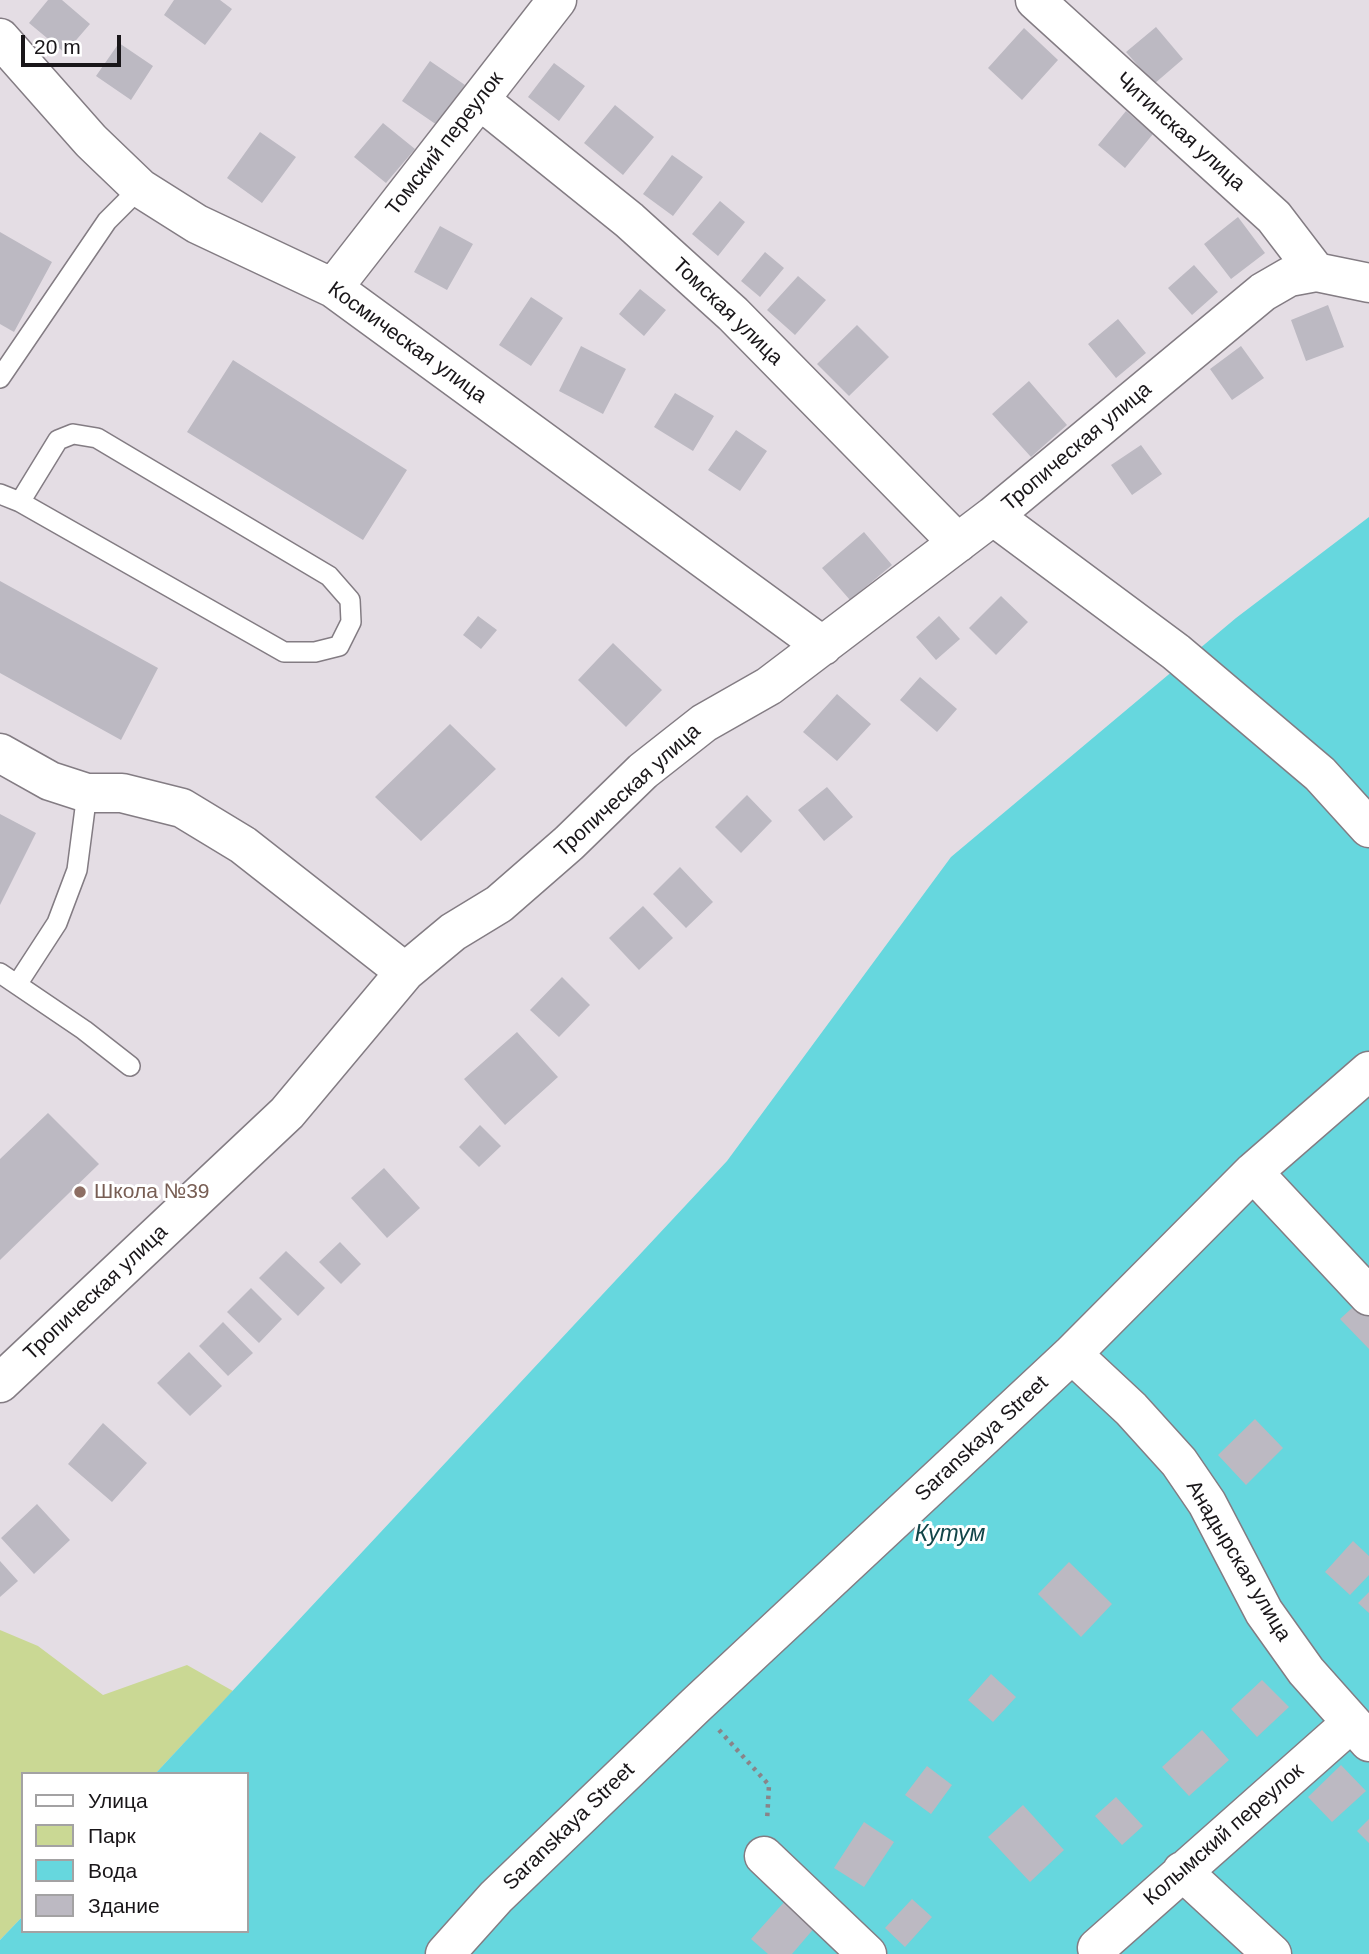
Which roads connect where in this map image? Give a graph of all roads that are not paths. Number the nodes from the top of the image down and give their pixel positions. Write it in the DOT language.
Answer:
graph roads {
  1 [pos="557,0"];
  2 [pos="1035,0"];
  3 [pos="0,38"];
  4 [pos="480,100"];
  5 [pos="140,188"];
  6 [pos="1316,272"];
  7 [pos="1369,283"];
  8 [pos="334,288"];
  9 [pos="3,365"];
  10 [pos="0,494"];
  11 [pos="20,502"];
  12 [pos="993,516"];
  13 [pos="958,543"];
  14 [pos="822,646"];
  15 [pos="0,753"];
  16 [pos="87,793"];
  17 [pos="1369,828"];
  18 [pos="405,972"];
  19 [pos="0,973"];
  20 [pos="18,983"];
  21 [pos="131,1066"];
  22 [pos="1369,1072"];
  23 [pos="1253,1172"];
  24 [pos="1369,1296"];
  25 [pos="1072,1354"];
  26 [pos="0,1383"];
  27 [pos="1360,1733"];
  28 [pos="764,1856"];
  29 [pos="1182,1871"];
  30 [pos="1097,1948"];
  31 [pos="449,1953"];
  32 [pos="867,1954"];
  33 [pos="1272,1954"];
  1 -- 4 [label="street, Томский переулок"];
  2 -- 6 [label="street, Читинская улица"];
  3 -- 5 [label="street, Космическая улица"];
  4 -- 8 [label="street, Томский переулок"];
  4 -- 13 [label="street, Томская улица"];
  5 -- 8 [label="street, Космическая улица"];
  5 -- 9 [label="lane"];
  6 -- 7 [label="street"];
  6 -- 12 [label="street, Тропическая улица"];
  8 -- 14 [label="street, Космическая улица"];
  10 -- 11 [label="lane"];
  11 -- 11 [label="lane"];
  12 -- 13 [label="street, Тропическая улица"];
  12 -- 17 [label="street"];
  13 -- 14 [label="street, Тропическая улица"];
  14 -- 18 [label="street, Тропическая улица"];
  15 -- 16 [label="street"];
  16 -- 18 [label="street"];
  16 -- 20 [label="lane"];
  18 -- 26 [label="street, Тропическая улица"];
  19 -- 20 [label="lane"];
  20 -- 21 [label="lane"];
  22 -- 23 [label="street, Saranskaya Street"];
  23 -- 24 [label="street"];
  23 -- 25 [label="street, Saranskaya Street"];
  25 -- 27 [label="street, Анадырская улица"];
  25 -- 31 [label="street, Saranskaya Street"];
  27 -- 29 [label="street, Колымский переулок"];
  28 -- 32 [label="street"];
  29 -- 30 [label="street, Колымский переулок"];
  29 -- 33 [label="street"];
}
